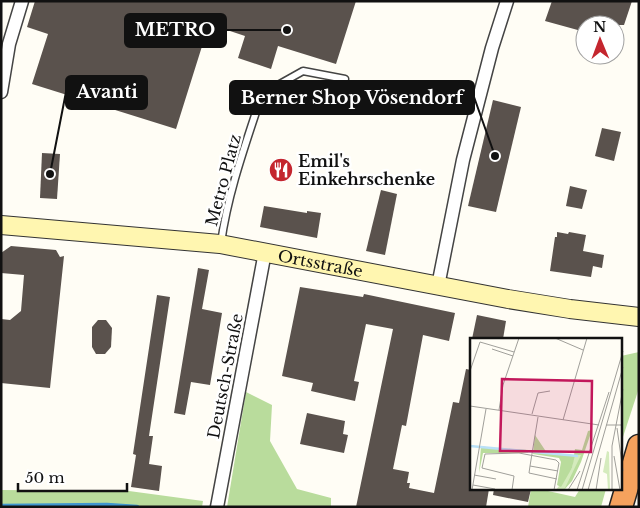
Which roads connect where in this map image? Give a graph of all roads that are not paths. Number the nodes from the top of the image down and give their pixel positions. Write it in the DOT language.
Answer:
graph roads {
  1 [pos="22,1"];
  2 [pos="507,1"];
  3 [pos="345,79"];
  4 [pos="1,92"];
  5 [pos="1,225"];
  6 [pos="220,244"];
  7 [pos="265,252"];
  8 [pos="438,286"];
  9 [pos="639,317"];
  10 [pos="639,446"];
  11 [pos="217,506"];
  12 [pos="621,507"];
  1 -- 4 [label="street"];
  2 -- 8 [label="street"];
  3 -- 6 [label="lane, Metro Platz"];
  5 -- 6 [label="main road, Ortsstraße"];
  6 -- 7 [label="main road, Ortsstraße"];
  7 -- 8 [label="main road, Ortsstraße"];
  7 -- 11 [label="street, Deutsch-Straße"];
  8 -- 9 [label="main road, Ortsstraße"];
  10 -- 12 [label="highway"];
}
